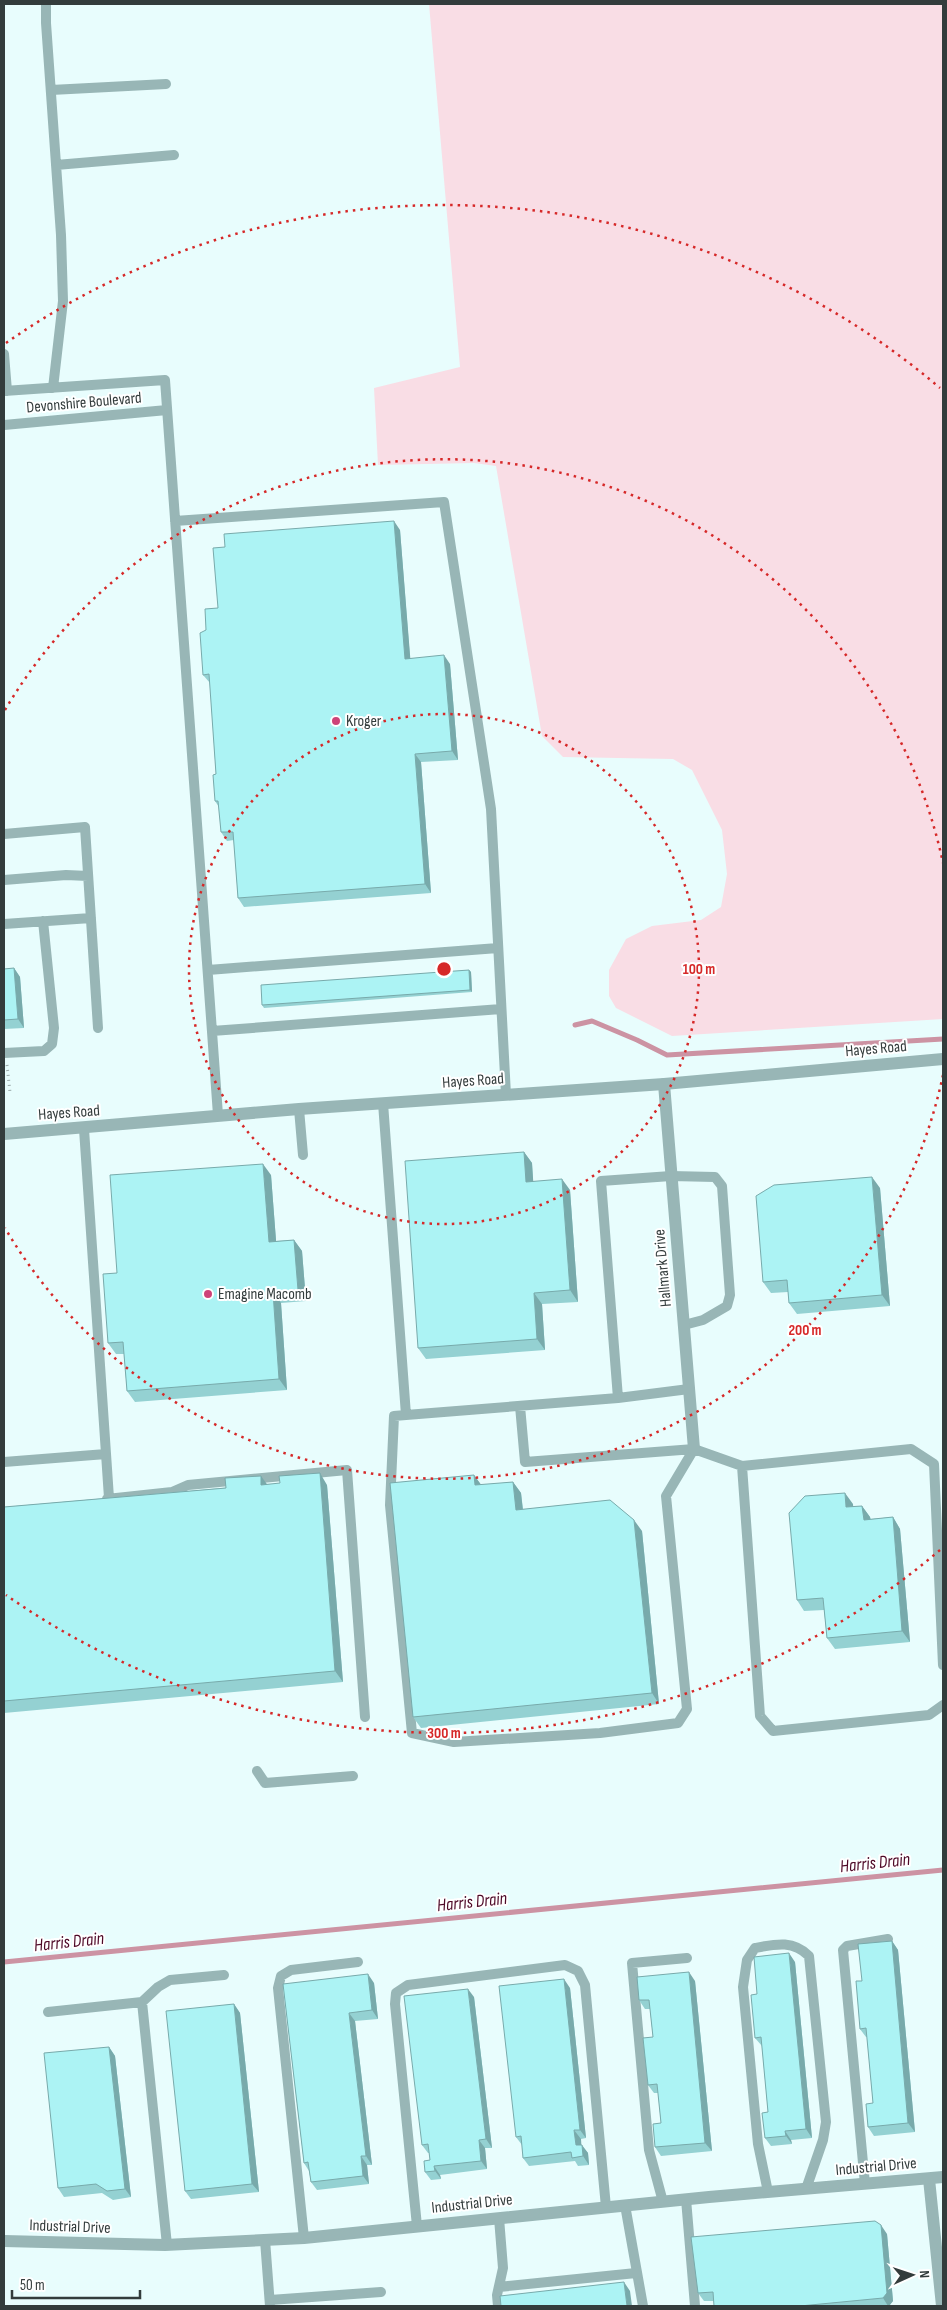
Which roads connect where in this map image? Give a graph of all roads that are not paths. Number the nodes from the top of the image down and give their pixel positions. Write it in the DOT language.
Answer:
graph roads {
  1 [pos="46,4"];
  2 [pos="166,84"];
  3 [pos="51,90"];
  4 [pos="174,155"];
  5 [pos="56,165"];
  6 [pos="4,354"];
  7 [pos="53,388"];
  8 [pos="5,391"];
  9 [pos="167,410"];
  10 [pos="4,424"];
  11 [pos="176,521"];
  12 [pos="4,834"];
  13 [pos="88,876"];
  14 [pos="4,880"];
  15 [pos="91,918"];
  16 [pos="43,921"];
  17 [pos="4,924"];
  18 [pos="498,948"];
  19 [pos="208,970"];
  20 [pos="501,1008"];
  21 [pos="98,1028"];
  22 [pos="212,1031"];
  23 [pos="5,1053"];
  24 [pos="943,1060"];
  25 [pos="664,1084"];
  26 [pos="506,1095"];
  27 [pos="382,1103"];
  28 [pos="299,1109"];
  29 [pos="218,1115"];
  30 [pos="84,1129"];
  31 [pos="4,1134"];
  32 [pos="303,1155"];
  33 [pos="671,1176"];
  34 [pos="684,1325"];
  35 [pos="689,1389"];
  36 [pos="618,1398"];
  37 [pos="520,1406"];
  38 [pos="406,1415"];
  39 [pos="694,1449"];
  40 [pos="106,1454"];
  41 [pos="4,1462"];
  42 [pos="742,1466"];
  43 [pos="943,1665"];
  44 [pos="943,1705"];
  45 [pos="365,1717"];
  46 [pos="257,1771"];
  47 [pos="353,1776"];
  48 [pos="888,1939"];
  49 [pos="688,1958"];
  50 [pos="358,1962"];
  51 [pos="224,1975"];
  52 [pos="142,2002"];
  53 [pos="48,2012"];
  54 [pos="943,2177"];
  55 [pos="929,2179"];
  56 [pos="865,2184"];
  57 [pos="806,2189"];
  58 [pos="768,2192"];
  59 [pos="686,2199"];
  60 [pos="663,2202"];
  61 [pos="624,2205"];
  62 [pos="606,2207"];
  63 [pos="499,2218"];
  64 [pos="417,2226"];
  65 [pos="304,2238"];
  66 [pos="265,2240"];
  67 [pos="4,2241"];
  68 [pos="167,2245"];
  69 [pos="636,2273"];
  70 [pos="499,2287"];
  71 [pos="381,2292"];
  72 [pos="270,2303"];
  73 [pos="498,2306"];
  74 [pos="643,2306"];
  75 [pos="696,2306"];
  76 [pos="942,2306"];
  1 -- 3 [label="lane"];
  2 -- 3 [label="lane"];
  3 -- 5 [label="lane"];
  4 -- 5 [label="lane"];
  5 -- 7 [label="lane"];
  6 -- 8 [label="lane"];
  7 -- 8 [label="lane, Devonshire Boulevard"];
  7 -- 9 [label="lane, Devonshire Boulevard"];
  9 -- 10 [label="lane, Devonshire Boulevard"];
  9 -- 11 [label="lane"];
  11 -- 18 [label="lane"];
  11 -- 19 [label="lane"];
  12 -- 13 [label="lane"];
  13 -- 14 [label="lane"];
  13 -- 15 [label="lane"];
  15 -- 16 [label="lane"];
  15 -- 21 [label="lane"];
  16 -- 17 [label="lane"];
  16 -- 23 [label="lane"];
  18 -- 19 [label="lane"];
  18 -- 20 [label="lane"];
  19 -- 22 [label="lane"];
  20 -- 22 [label="lane"];
  20 -- 26 [label="lane"];
  22 -- 29 [label="lane"];
  24 -- 25 [label="street, Hayes Road"];
  25 -- 26 [label="street, Hayes Road"];
  25 -- 33 [label="street, Hallmark Drive"];
  26 -- 27 [label="street, Hayes Road"];
  27 -- 28 [label="street, Hayes Road"];
  27 -- 38 [label="lane"];
  28 -- 29 [label="street, Hayes Road"];
  28 -- 32 [label="lane"];
  29 -- 30 [label="street, Hayes Road"];
  30 -- 31 [label="street, Hayes Road"];
  30 -- 40 [label="lane"];
  33 -- 34 [label="street, Hallmark Drive"];
  33 -- 34 [label="lane"];
  33 -- 36 [label="lane"];
  34 -- 35 [label="street, Hallmark Drive"];
  35 -- 36 [label="lane"];
  35 -- 39 [label="street, Hallmark Drive"];
  36 -- 37 [label="lane"];
  37 -- 38 [label="lane"];
  37 -- 39 [label="lane"];
  38 -- 39 [label="lane"];
  39 -- 42 [label="lane"];
  40 -- 41 [label="lane"];
  40 -- 45 [label="lane"];
  42 -- 43 [label="lane"];
  42 -- 44 [label="lane"];
  46 -- 47 [label="lane"];
  48 -- 56 [label="lane"];
  49 -- 60 [label="lane"];
  50 -- 65 [label="lane"];
  51 -- 52 [label="lane"];
  52 -- 53 [label="lane"];
  52 -- 68 [label="lane"];
  54 -- 55 [label="street, Industrial Drive"];
  55 -- 56 [label="street, Industrial Drive"];
  55 -- 76 [label="street"];
  56 -- 57 [label="street, Industrial Drive"];
  57 -- 58 [label="street, Industrial Drive"];
  57 -- 58 [label="lane"];
  58 -- 59 [label="street, Industrial Drive"];
  59 -- 60 [label="street, Industrial Drive"];
  59 -- 75 [label="lane"];
  60 -- 61 [label="street, Industrial Drive"];
  61 -- 62 [label="street, Industrial Drive"];
  61 -- 69 [label="lane"];
  62 -- 63 [label="street, Industrial Drive"];
  62 -- 64 [label="lane"];
  63 -- 64 [label="street, Industrial Drive"];
  63 -- 70 [label="lane"];
  64 -- 65 [label="street, Industrial Drive"];
  65 -- 66 [label="street, Industrial Drive"];
  66 -- 68 [label="street, Industrial Drive"];
  66 -- 72 [label="lane"];
  67 -- 68 [label="street, Industrial Drive"];
  69 -- 70 [label="lane"];
  69 -- 74 [label="lane"];
  70 -- 73 [label="lane"];
  71 -- 72 [label="lane"];
}
